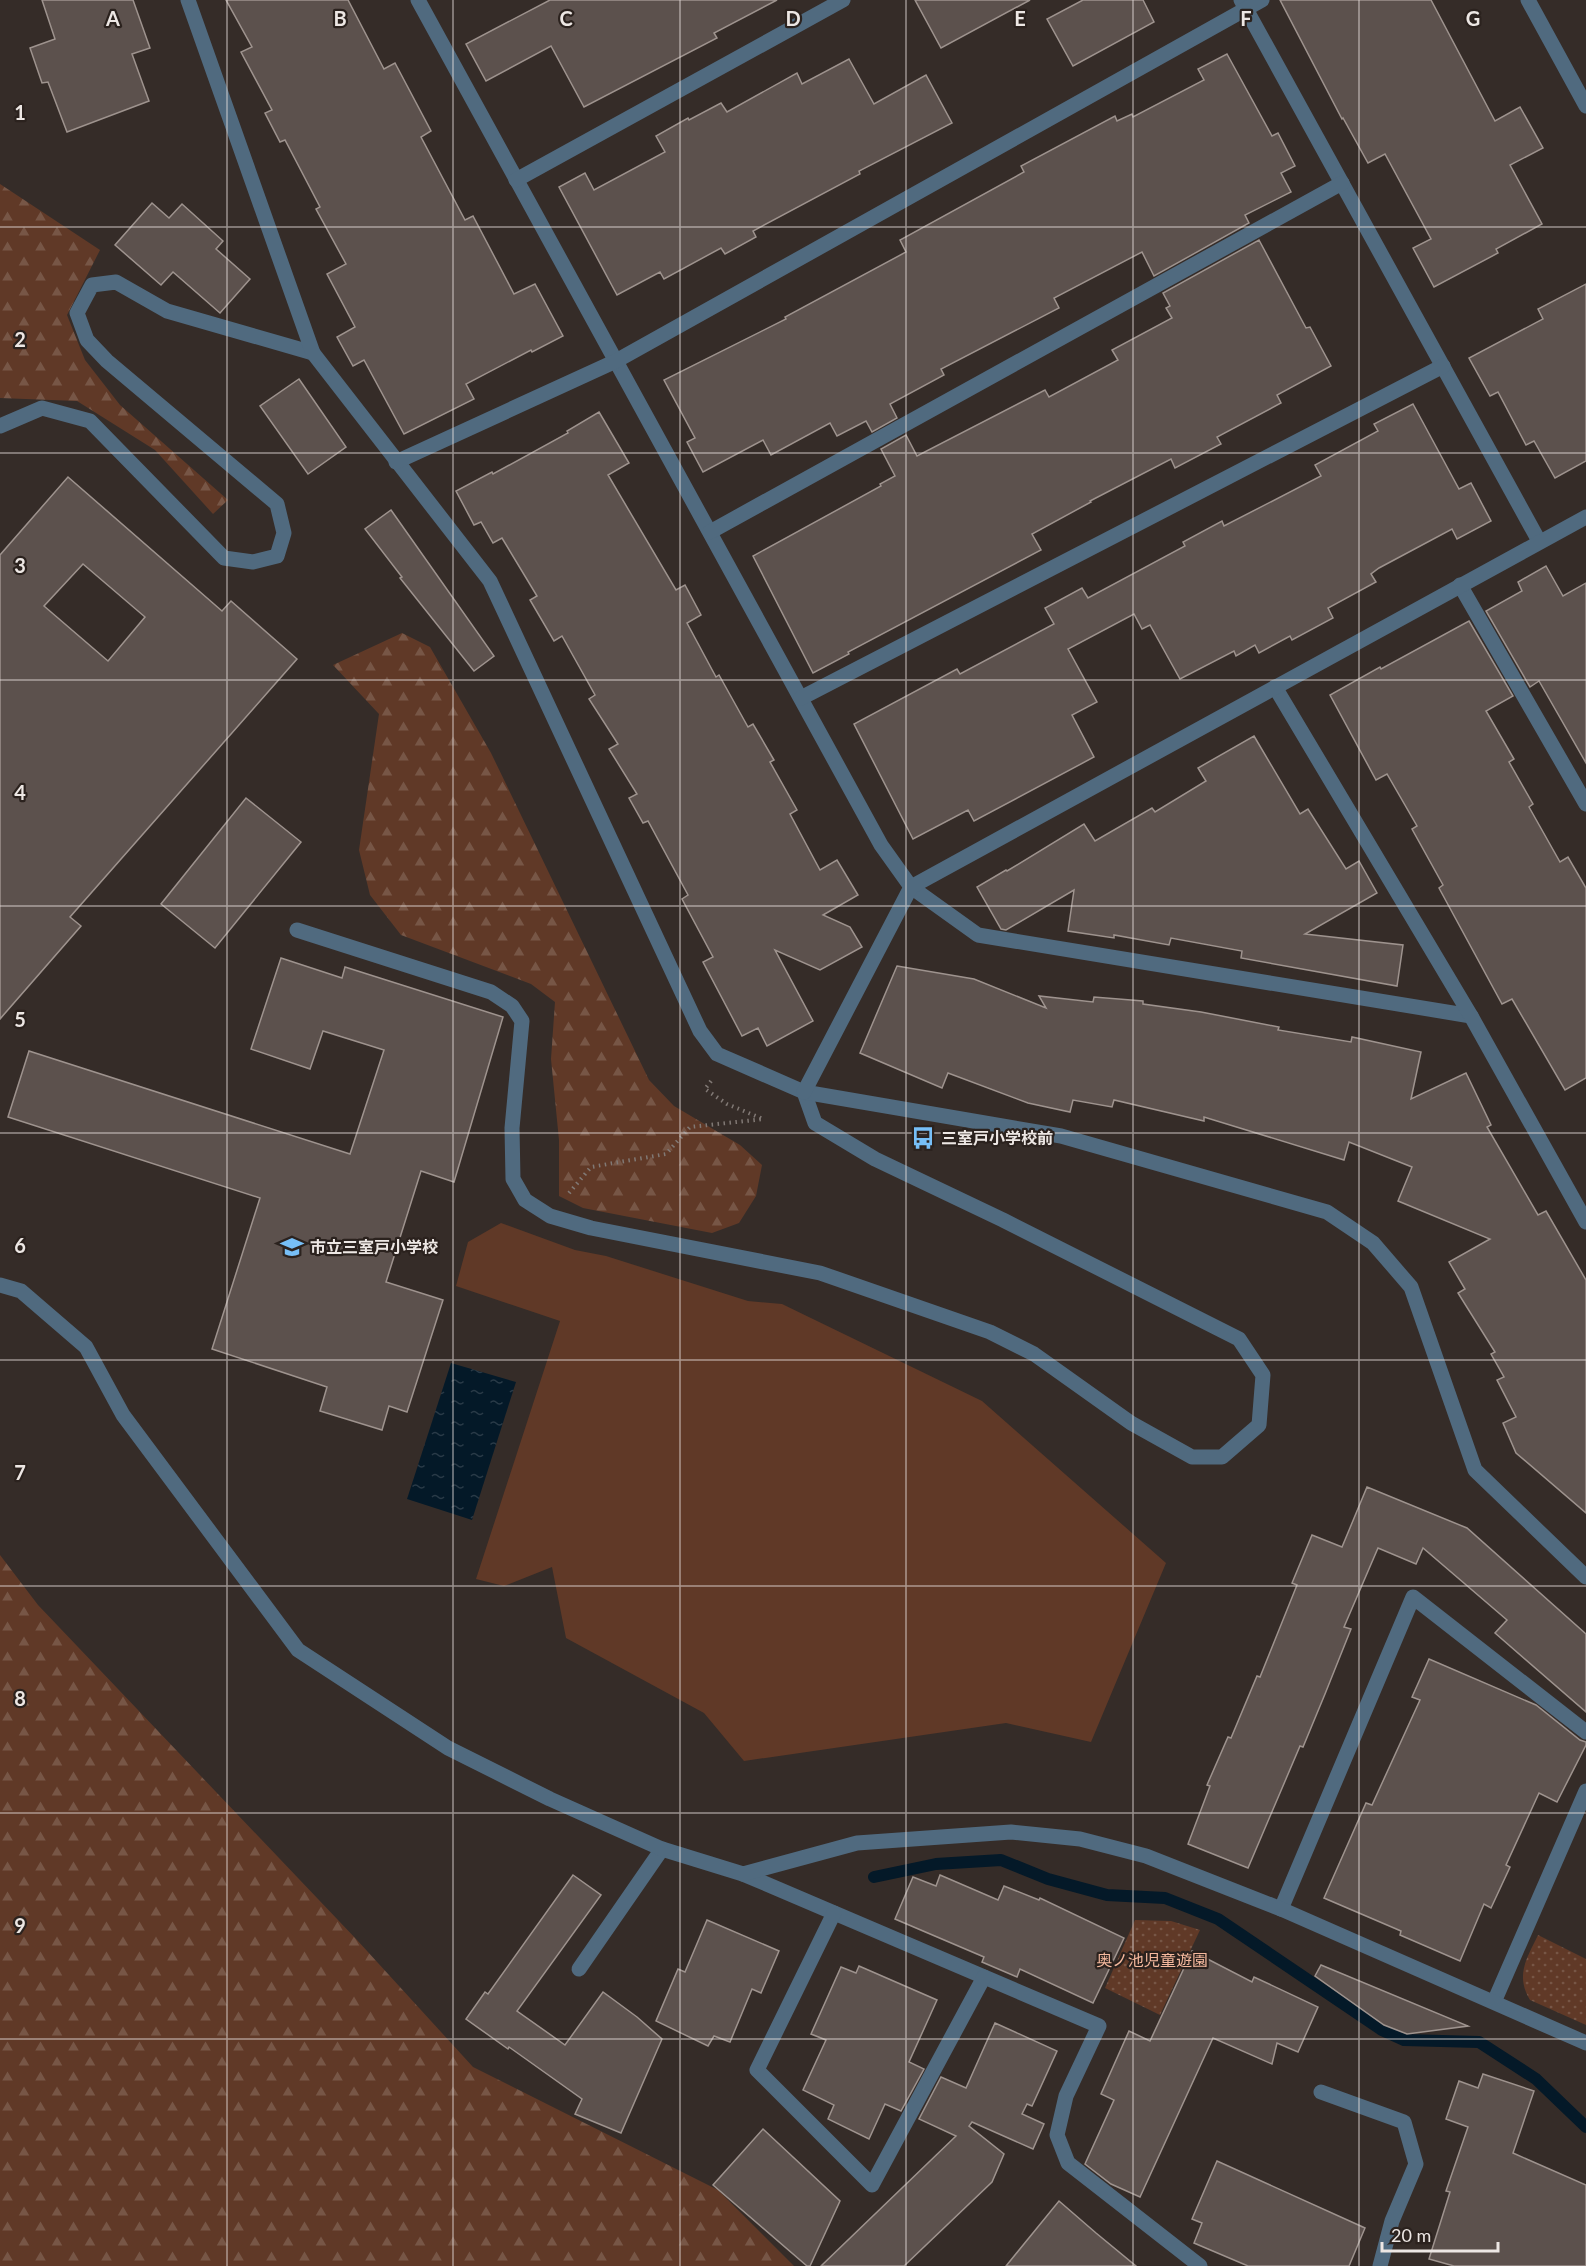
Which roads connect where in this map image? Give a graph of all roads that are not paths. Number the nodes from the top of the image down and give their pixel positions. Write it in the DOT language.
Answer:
graph roads {
  1 [pos="188,0"];
  2 [pos="843,0"];
  3 [pos="1262,0"];
  4 [pos="1528,0"];
  5 [pos="421,1"];
  6 [pos="1244,4"];
  7 [pos="1586,106"];
  8 [pos="516,180"];
  9 [pos="1342,183"];
  10 [pos="313,353"];
  11 [pos="616,361"];
  12 [pos="1443,366"];
  13 [pos="0,426"];
  14 [pos="396,462"];
  15 [pos="1586,517"];
  16 [pos="710,532"];
  17 [pos="1539,541"];
  18 [pos="1460,585"];
  19 [pos="1275,687"];
  20 [pos="801,698"];
  21 [pos="1586,804"];
  22 [pos="911,887"];
  23 [pos="297,930"];
  24 [pos="1471,1016"];
  25 [pos="804,1092"];
  26 [pos="1586,1222"];
  27 [pos="0,1285"];
  28 [pos="1586,1577"];
  29 [pos="1586,1732"];
  30 [pos="1586,1791"];
  31 [pos="662,1849"];
  32 [pos="742,1874"];
  33 [pos="1281,1909"];
  34 [pos="834,1913"];
  35 [pos="579,1969"];
  36 [pos="984,1977"];
  37 [pos="1494,2002"];
  38 [pos="1586,2043"];
  39 [pos="1321,2092"];
  40 [pos="1200,2266"];
  41 [pos="1380,2266"];
  1 -- 10 [label="street"];
  2 -- 8 [label="street"];
  3 -- 6 [label="street"];
  4 -- 7 [label="street"];
  5 -- 8 [label="street"];
  6 -- 9 [label="street"];
  6 -- 11 [label="street"];
  8 -- 11 [label="street"];
  9 -- 12 [label="street"];
  9 -- 16 [label="street"];
  10 -- 13 [label="street"];
  10 -- 14 [label="street"];
  11 -- 14 [label="street"];
  11 -- 16 [label="street"];
  12 -- 17 [label="street"];
  12 -- 20 [label="street"];
  14 -- 25 [label="street"];
  15 -- 17 [label="street"];
  16 -- 20 [label="street"];
  17 -- 18 [label="street"];
  18 -- 19 [label="street"];
  18 -- 21 [label="street"];
  19 -- 22 [label="street"];
  19 -- 24 [label="street"];
  20 -- 22 [label="street"];
  22 -- 24 [label="street"];
  22 -- 25 [label="street"];
  23 -- 25 [label="street"];
  24 -- 26 [label="street"];
  25 -- 28 [label="street"];
  27 -- 31 [label="street"];
  29 -- 33 [label="street"];
  30 -- 37 [label="street"];
  31 -- 32 [label="street"];
  31 -- 35 [label="street"];
  32 -- 33 [label="street"];
  32 -- 34 [label="street"];
  33 -- 37 [label="street"];
  34 -- 36 [label="street"];
  34 -- 36 [label="street"];
  36 -- 40 [label="street"];
  37 -- 38 [label="street"];
  39 -- 41 [label="street"];
}
